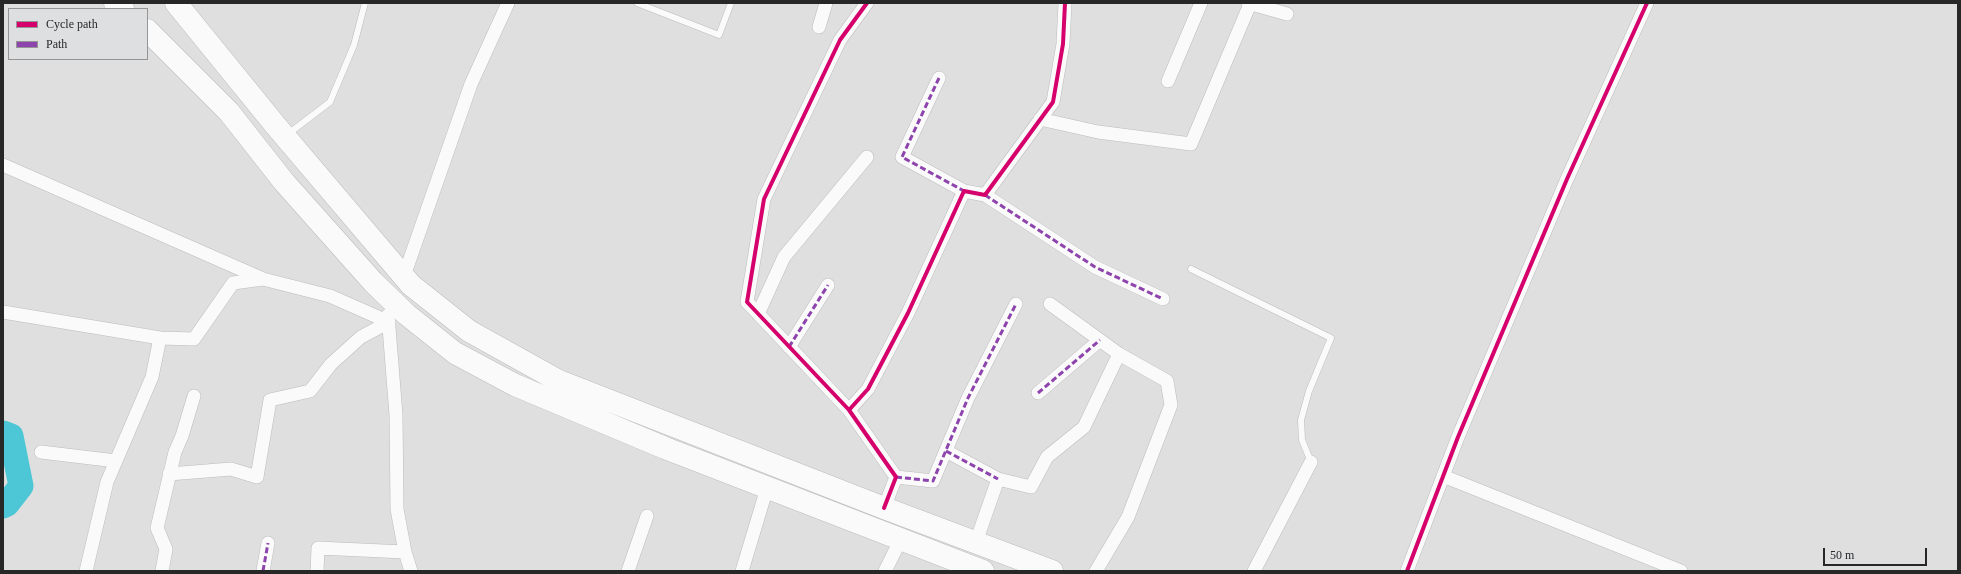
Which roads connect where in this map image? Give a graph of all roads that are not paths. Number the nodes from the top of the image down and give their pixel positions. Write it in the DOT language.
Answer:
graph roads {
  1 [pos="176,3"];
  2 [pos="365,3"];
  3 [pos="508,3"];
  4 [pos="638,3"];
  5 [pos="731,3"];
  6 [pos="826,3"];
  7 [pos="867,3"];
  8 [pos="1065,3"];
  9 [pos="1201,3"];
  10 [pos="1249,3"];
  11 [pos="1646,3"];
  12 [pos="1287,14"];
  13 [pos="819,27"];
  14 [pos="148,31"];
  15 [pos="939,78"];
  16 [pos="1168,81"];
  17 [pos="1040,119"];
  18 [pos="285,136"];
  19 [pos="867,157"];
  20 [pos="3,165"];
  21 [pos="964,191"];
  22 [pos="984,196"];
  23 [pos="1191,269"];
  24 [pos="404,276"];
  25 [pos="263,279"];
  26 [pos="828,285"];
  27 [pos="386,295"];
  28 [pos="1163,299"];
  29 [pos="1016,304"];
  30 [pos="1050,304"];
  31 [pos="3,312"];
  32 [pos="758,314"];
  33 [pos="389,322"];
  34 [pos="160,338"];
  35 [pos="1100,340"];
  36 [pos="789,347"];
  37 [pos="1120,354"];
  38 [pos="1038,394"];
  39 [pos="194,396"];
  40 [pos="849,410"];
  41 [pos="946,451"];
  42 [pos="41,452"];
  43 [pos="116,461"];
  44 [pos="1310,462"];
  45 [pos="169,474"];
  46 [pos="1443,476"];
  47 [pos="896,477"];
  48 [pos="998,479"];
  49 [pos="767,488"];
  50 [pos="884,508"];
  51 [pos="647,516"];
  52 [pos="901,539"];
  53 [pos="268,542"];
  54 [pos="976,542"];
  55 [pos="405,552"];
  56 [pos="412,570"];
  57 [pos="631,570"];
  58 [pos="86,571"];
  59 [pos="162,571"];
  60 [pos="263,571"];
  61 [pos="317,571"];
  62 [pos="742,571"];
  63 [pos="885,571"];
  64 [pos="983,571"];
  65 [pos="1052,571"];
  66 [pos="1096,571"];
  67 [pos="1254,571"];
  68 [pos="1407,571"];
  69 [pos="1681,571"];
  1 -- 18 [label="highway"];
  2 -- 18 [label="lane"];
  3 -- 24 [label="street"];
  4 -- 5 [label="lane"];
  6 -- 13 [label="street"];
  7 -- 32 [label="street"];
  8 -- 17 [label="street"];
  9 -- 16 [label="street"];
  10 -- 12 [label="street"];
  10 -- 17 [label="street"];
  11 -- 46 [label="street"];
  14 -- 27 [label="highway"];
  15 -- 21 [label="street"];
  17 -- 22 [label="street"];
  18 -- 24 [label="highway"];
  19 -- 32 [label="street"];
  20 -- 25 [label="street"];
  21 -- 22 [label="street"];
  21 -- 40 [label="street"];
  22 -- 28 [label="street"];
  23 -- 44 [label="lane"];
  24 -- 50 [label="highway"];
  25 -- 33 [label="street"];
  25 -- 34 [label="street"];
  26 -- 36 [label="street"];
  27 -- 33 [label="street"];
  27 -- 49 [label="highway"];
  29 -- 41 [label="street"];
  30 -- 35 [label="street"];
  31 -- 34 [label="street"];
  32 -- 36 [label="street"];
  33 -- 45 [label="street"];
  33 -- 55 [label="street"];
  34 -- 43 [label="street"];
  35 -- 37 [label="street"];
  35 -- 38 [label="street"];
  36 -- 40 [label="street"];
  37 -- 48 [label="street"];
  37 -- 66 [label="street"];
  39 -- 45 [label="street"];
  40 -- 47 [label="street"];
  41 -- 47 [label="street"];
  41 -- 48 [label="street"];
  42 -- 43 [label="street"];
  43 -- 58 [label="street"];
  44 -- 67 [label="street"];
  45 -- 59 [label="street"];
  46 -- 68 [label="street"];
  46 -- 69 [label="street"];
  47 -- 50 [label="street"];
  48 -- 54 [label="street"];
  49 -- 52 [label="highway"];
  49 -- 62 [label="street"];
  50 -- 54 [label="highway"];
  51 -- 57 [label="street"];
  52 -- 63 [label="street"];
  52 -- 64 [label="highway"];
  53 -- 60 [label="street"];
  54 -- 65 [label="highway"];
  55 -- 56 [label="street"];
  55 -- 61 [label="street"];
}
